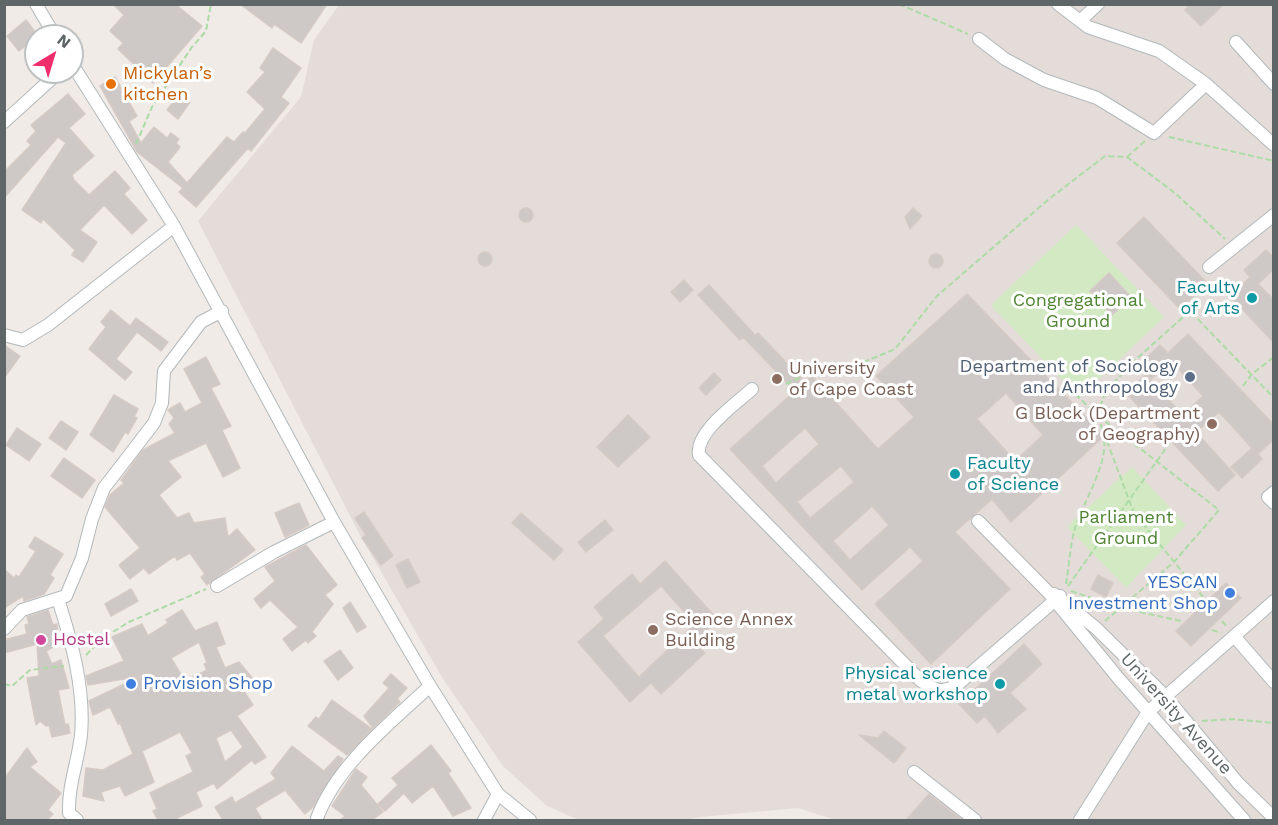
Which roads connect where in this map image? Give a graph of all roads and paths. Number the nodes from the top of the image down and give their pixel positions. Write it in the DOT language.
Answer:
graph roads {
  1 [pos="36,4"];
  2 [pos="211,4"];
  3 [pos="899,4"];
  4 [pos="1058,4"];
  5 [pos="1098,4"];
  6 [pos="1080,21"];
  7 [pos="48,24"];
  8 [pos="979,39"];
  9 [pos="1236,42"];
  10 [pos="84,83"];
  11 [pos="46,84"];
  12 [pos="1206,84"];
  13 [pos="1274,84"];
  14 [pos="4,122"];
  15 [pos="1154,133"];
  16 [pos="1274,145"];
  17 [pos="130,157"];
  18 [pos="1127,157"];
  19 [pos="1274,161"];
  20 [pos="1274,215"];
  21 [pos="174,226"];
  22 [pos="1234,247"];
  23 [pos="1209,267"];
  24 [pos="222,311"];
  25 [pos="4,335"];
  26 [pos="1274,357"];
  27 [pos="1252,374"];
  28 [pos="786,384"];
  29 [pos="1243,386"];
  30 [pos="1069,388"];
  31 [pos="752,389"];
  32 [pos="1274,398"];
  33 [pos="1097,414"];
  34 [pos="1169,444"];
  35 [pos="1156,460"];
  36 [pos="1274,492"];
  37 [pos="1130,500"];
  38 [pos="1274,503"];
  39 [pos="978,521"];
  40 [pos="334,522"];
  41 [pos="1174,562"];
  42 [pos="217,586"];
  43 [pos="1057,595"];
  44 [pos="1203,597"];
  45 [pos="58,599"];
  46 [pos="1274,601"];
  47 [pos="1122,608"];
  48 [pos="1181,621"];
  49 [pos="1096,628"];
  50 [pos="4,629"];
  51 [pos="1234,636"];
  52 [pos="76,665"];
  53 [pos="1274,682"];
  54 [pos="4,684"];
  55 [pos="430,686"];
  56 [pos="1166,697"];
  57 [pos="1148,712"];
  58 [pos="1187,722"];
  59 [pos="1274,723"];
  60 [pos="914,772"];
  61 [pos="498,794"];
  62 [pos="317,818"];
  63 [pos="1274,818"];
  64 [pos="77,820"];
  65 [pos="484,820"];
  66 [pos="530,820"];
  67 [pos="975,820"];
  68 [pos="1080,820"];
  69 [pos="1244,820"];
  1 -- 7 [label="street"];
  2 -- 17 [label="path"];
  3 -- 8 [label="path"];
  4 -- 6 [label="street"];
  5 -- 6 [label="street"];
  6 -- 12 [label="street"];
  8 -- 15 [label="street"];
  9 -- 13 [label="street"];
  10 -- 17 [label="street"];
  11 -- 14 [label="street"];
  12 -- 15 [label="street"];
  12 -- 16 [label="street"];
  15 -- 18 [label="path"];
  15 -- 19 [label="path"];
  17 -- 21 [label="street"];
  18 -- 22 [label="path"];
  18 -- 28 [label="path"];
  20 -- 22 [label="street"];
  21 -- 24 [label="street"];
  21 -- 25 [label="street"];
  22 -- 23 [label="street"];
  24 -- 40 [label="street"];
  24 -- 45 [label="street"];
  26 -- 27 [label="path"];
  27 -- 29 [label="path"];
  27 -- 32 [label="path"];
  27 -- 33 [label="path"];
  30 -- 33 [label="path"];
  31 -- 43 [label="street"];
  33 -- 35 [label="path"];
  33 -- 37 [label="path"];
  33 -- 43 [label="path"];
  34 -- 35 [label="path"];
  35 -- 37 [label="path"];
  35 -- 41 [label="path"];
  36 -- 38 [label="street"];
  37 -- 41 [label="path"];
  37 -- 43 [label="path"];
  39 -- 43 [label="street, University Avenue"];
  40 -- 42 [label="street"];
  40 -- 55 [label="street"];
  41 -- 44 [label="path"];
  41 -- 47 [label="path"];
  42 -- 52 [label="path"];
  43 -- 47 [label="path"];
  43 -- 49 [label="street, University Avenue"];
  43 -- 57 [label="street, University Avenue"];
  45 -- 50 [label="street"];
  45 -- 52 [label="street"];
  46 -- 51 [label="street"];
  47 -- 48 [label="path"];
  47 -- 49 [label="path"];
  49 -- 56 [label="street, University Avenue"];
  51 -- 53 [label="street"];
  51 -- 56 [label="street"];
  52 -- 54 [label="path"];
  52 -- 64 [label="street"];
  55 -- 61 [label="street"];
  55 -- 62 [label="street"];
  56 -- 57 [label="street"];
  56 -- 58 [label="street, University Avenue"];
  57 -- 68 [label="street"];
  57 -- 69 [label="street, University Avenue"];
  58 -- 59 [label="path"];
  58 -- 63 [label="street, University Avenue"];
  60 -- 67 [label="street"];
  61 -- 65 [label="street"];
  61 -- 66 [label="street"];
}
